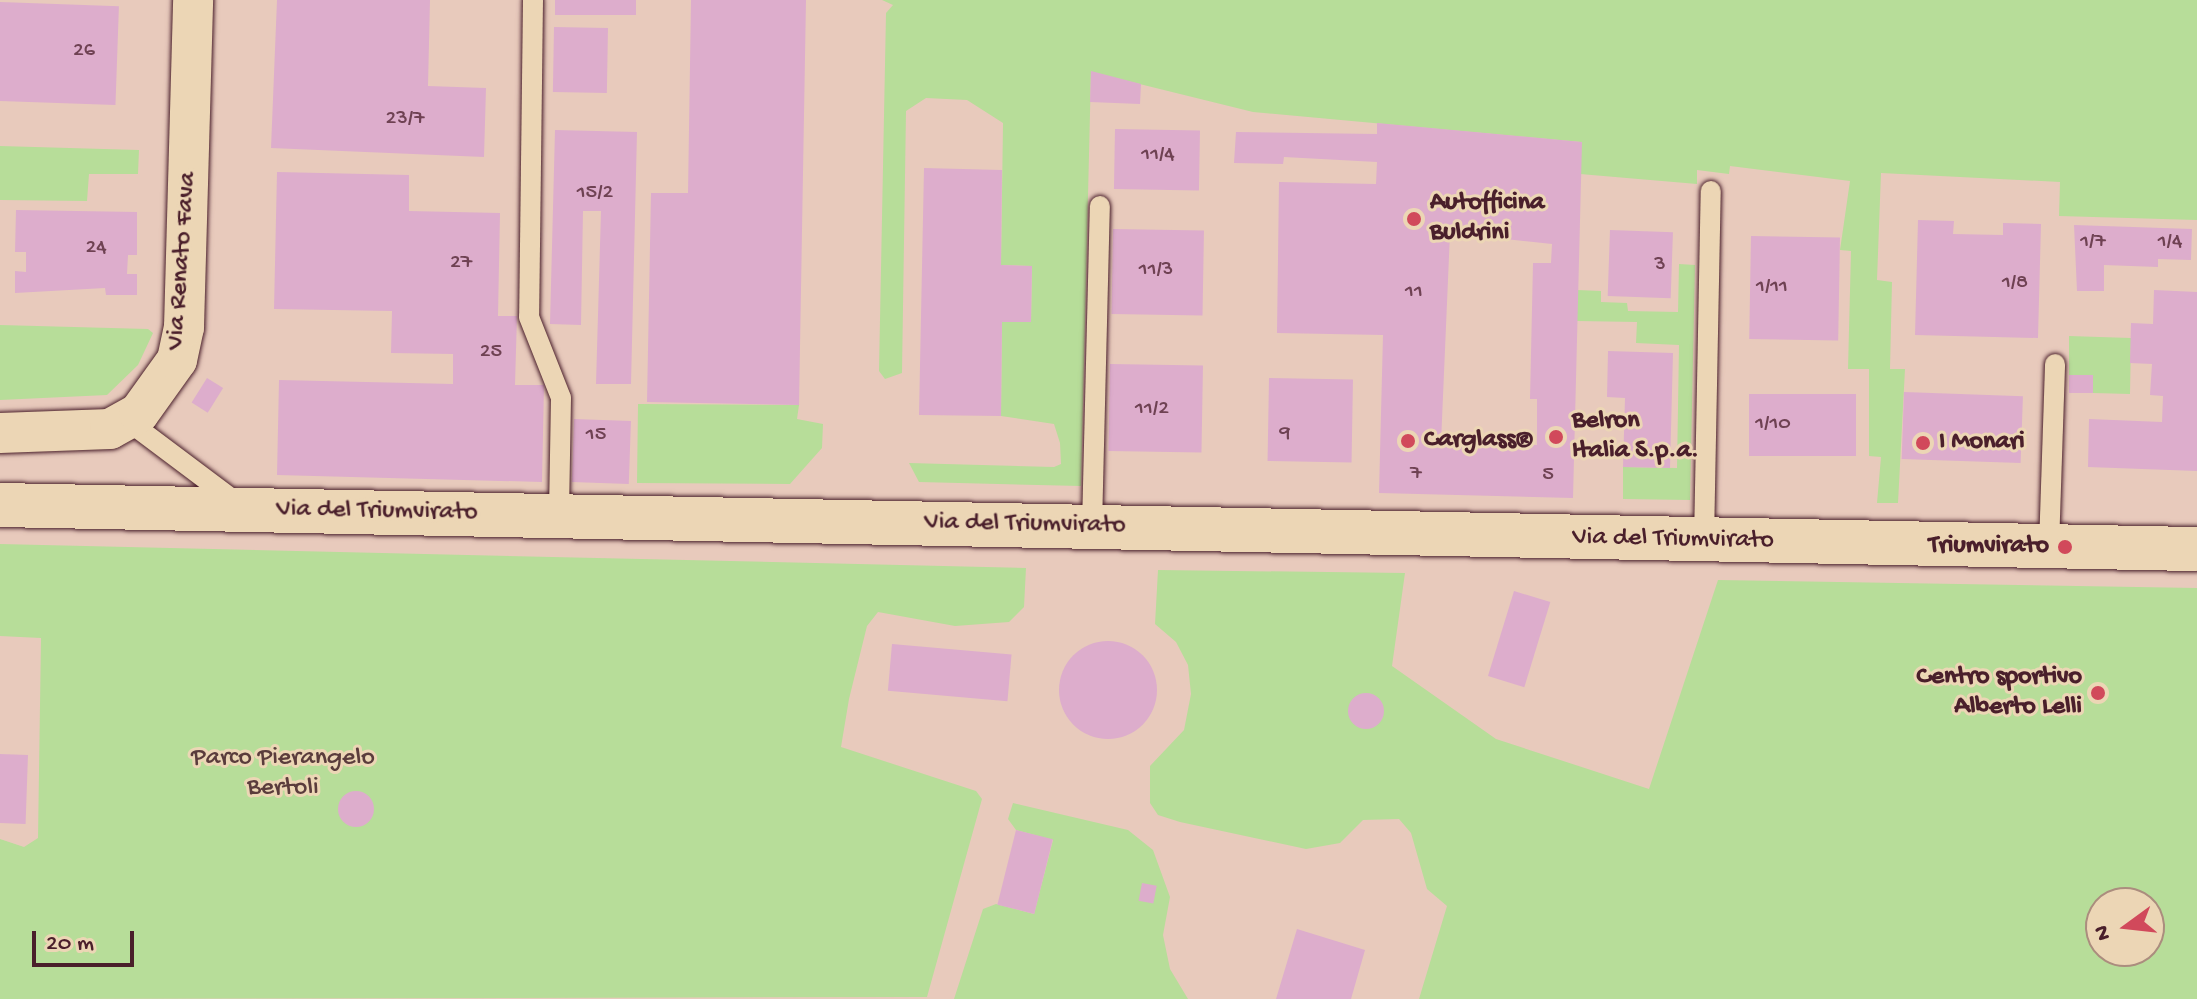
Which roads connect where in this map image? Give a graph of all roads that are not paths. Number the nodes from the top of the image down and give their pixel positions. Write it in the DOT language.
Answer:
graph roads {
  1 [pos="193,0"];
  2 [pos="533,0"];
  3 [pos="1711,191"];
  4 [pos="1100,206"];
  5 [pos="2055,364"];
  6 [pos="128,421"];
  7 [pos="0,433"];
  8 [pos="0,505"];
  9 [pos="245,510"];
  10 [pos="559,515"];
  11 [pos="1092,527"];
  12 [pos="1704,541"];
  13 [pos="2049,547"];
  14 [pos="2197,549"];
  1 -- 6 [label="street, Via Renato Fava"];
  2 -- 10 [label="lane"];
  3 -- 12 [label="lane"];
  4 -- 11 [label="lane"];
  5 -- 13 [label="lane"];
  6 -- 7 [label="street, Via Renato Fava"];
  6 -- 9 [label="lane"];
  8 -- 9 [label="main road, Via del Triumvirato"];
  9 -- 10 [label="main road, Via del Triumvirato"];
  10 -- 11 [label="main road, Via del Triumvirato"];
  11 -- 12 [label="main road, Via del Triumvirato"];
  12 -- 13 [label="main road, Via del Triumvirato"];
  13 -- 14 [label="main road, Via del Triumvirato"];
}
